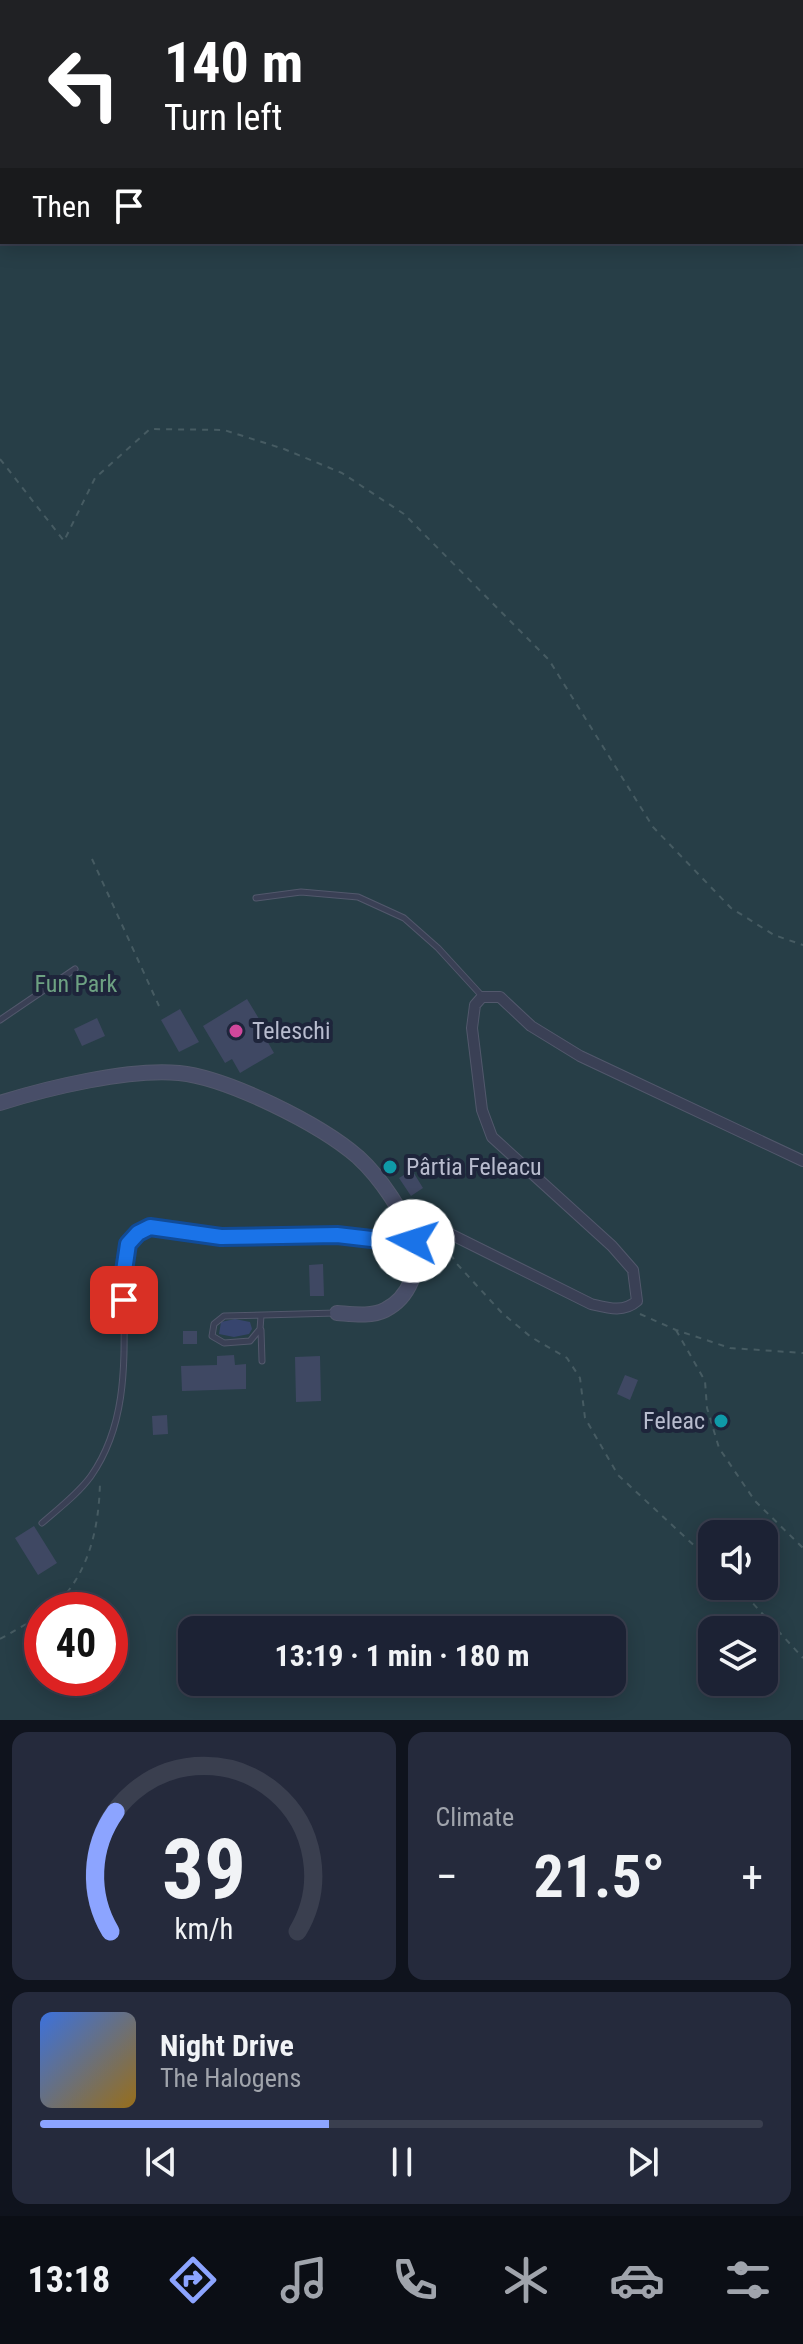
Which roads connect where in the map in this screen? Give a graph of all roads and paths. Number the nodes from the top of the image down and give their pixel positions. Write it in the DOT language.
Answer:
graph roads {
  1 [pos="0,459"];
  2 [pos="92,859"];
  3 [pos="256,898"];
  4 [pos="803,945"];
  5 [pos="75,969"];
  6 [pos="482,997"];
  7 [pos="159,1006"];
  8 [pos="0,1020"];
  9 [pos="0,1103"];
  10 [pos="803,1161"];
  11 [pos="396,1207"];
  12 [pos="407,1229"];
  13 [pos="443,1242"];
  14 [pos="628,1308"];
  15 [pos="337,1313"];
  16 [pos="261,1316"];
  17 [pos="261,1325"];
  18 [pos="676,1330"];
  19 [pos="803,1353"];
  20 [pos="262,1361"];
  21 [pos="100,1459"];
  22 [pos="42,1523"];
  23 [pos="803,1548"];
  24 [pos="698,1549"];
  25 [pos="68,1592"];
  26 [pos="750,1600"];
  27 [pos="24,1625"];
  28 [pos="0,1639"];
  29 [pos="803,1658"];
  1 -- 4 [label="path"];
  2 -- 7 [label="path"];
  3 -- 6 [label="lane"];
  5 -- 8 [label="lane"];
  6 -- 10 [label="street"];
  6 -- 14 [label="street"];
  9 -- 11 [label="street"];
  11 -- 12 [label="street"];
  11 -- 14 [label="street"];
  12 -- 15 [label="street"];
  12 -- 21 [label="lane"];
  13 -- 24 [label="path"];
  14 -- 18 [label="path"];
  15 -- 16 [label="lane"];
  16 -- 17 [label="lane"];
  16 -- 17 [label="lane"];
  17 -- 20 [label="lane"];
  18 -- 19 [label="path"];
  18 -- 23 [label="path"];
  21 -- 22 [label="lane"];
  21 -- 25 [label="path"];
  26 -- 29 [label="path"];
  27 -- 28 [label="path"];
}
